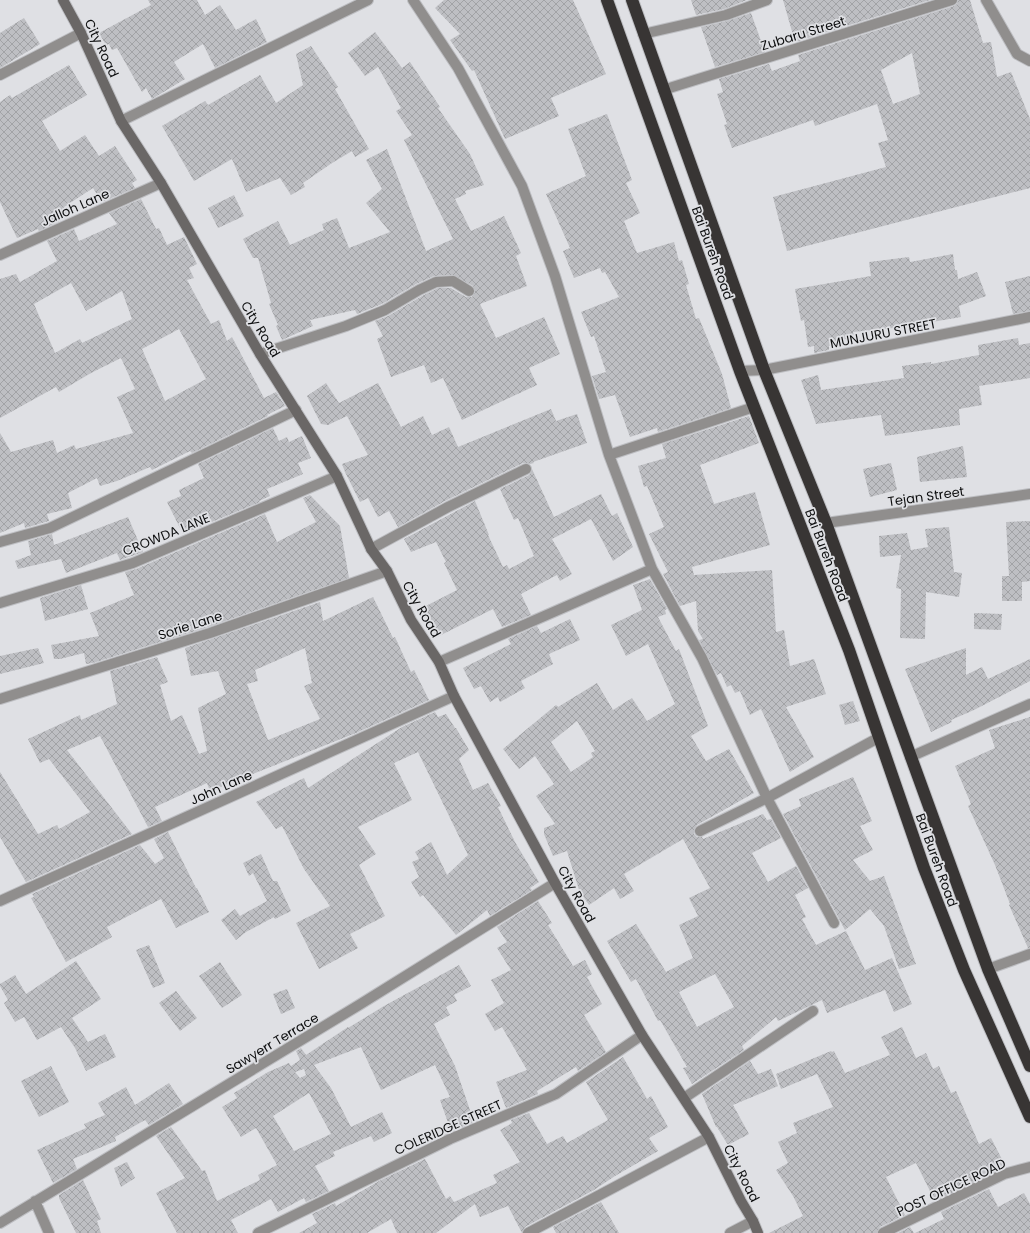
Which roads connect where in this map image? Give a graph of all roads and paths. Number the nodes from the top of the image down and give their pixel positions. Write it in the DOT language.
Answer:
graph roads {
  1 [pos="63,0"];
  2 [pos="368,0"];
  3 [pos="413,0"];
  4 [pos="607,0"];
  5 [pos="632,0"];
  6 [pos="767,0"];
  7 [pos="952,0"];
  8 [pos="986,0"];
  9 [pos="81,33"];
  10 [pos="643,34"];
  11 [pos="1030,62"];
  12 [pos="0,75"];
  13 [pos="663,90"];
  14 [pos="122,122"];
  15 [pos="161,183"];
  16 [pos="0,255"];
  17 [pos="469,291"];
  18 [pos="1030,316"];
  19 [pos="260,354"];
  20 [pos="764,370"];
  21 [pos="740,371"];
  22 [pos="754,406"];
  23 [pos="296,410"];
  24 [pos="610,455"];
  25 [pos="526,469"];
  26 [pos="337,476"];
  27 [pos="1030,494"];
  28 [pos="826,523"];
  29 [pos="0,542"];
  30 [pos="371,549"];
  31 [pos="652,569"];
  32 [pos="387,571"];
  33 [pos="0,603"];
  34 [pos="439,662"];
  35 [pos="454,696"];
  36 [pos="0,699"];
  37 [pos="1030,704"];
  38 [pos="878,738"];
  39 [pos="910,757"];
  40 [pos="767,798"];
  41 [pos="700,831"];
  42 [pos="555,883"];
  43 [pos="0,901"];
  44 [pos="834,923"];
  45 [pos="1030,954"];
  46 [pos="988,969"];
  47 [pos="813,1011"];
  48 [pos="642,1035"];
  49 [pos="1030,1066"];
  50 [pos="684,1098"];
  51 [pos="1030,1117"];
  52 [pos="709,1137"];
  53 [pos="1030,1167"];
  54 [pos="35,1201"];
  55 [pos="753,1220"];
  56 [pos="0,1223"];
  57 [pos="49,1233"];
  58 [pos="258,1233"];
  59 [pos="528,1233"];
  60 [pos="730,1233"];
  61 [pos="758,1233"];
  62 [pos="883,1233"];
  1 -- 9 [label="main road, City Road"];
  2 -- 14 [label="street"];
  3 -- 24 [label="street"];
  4 -- 21 [label="highway, Bai Bureh Road"];
  5 -- 10 [label="highway, Bai Bureh Road"];
  6 -- 10 [label="street"];
  7 -- 13 [label="street, Zubaru Street"];
  8 -- 11 [label="street"];
  9 -- 12 [label="street"];
  9 -- 14 [label="main road, City Road"];
  10 -- 13 [label="highway, Bai Bureh Road"];
  13 -- 20 [label="highway, Bai Bureh Road"];
  14 -- 15 [label="main road, City Road"];
  15 -- 16 [label="street, Jalloh Lane"];
  15 -- 19 [label="main road, City Road"];
  17 -- 19 [label="street"];
  18 -- 20 [label="street, MUNJURU STREET"];
  19 -- 23 [label="main road, City Road"];
  20 -- 21 [label="street, MUNJURU STREET"];
  20 -- 28 [label="highway, Bai Bureh Road"];
  21 -- 22 [label="highway, Bai Bureh Road"];
  22 -- 24 [label="street"];
  22 -- 38 [label="highway, Bai Bureh Road"];
  23 -- 26 [label="main road, City Road"];
  23 -- 29 [label="street"];
  24 -- 31 [label="street"];
  25 -- 30 [label="street"];
  26 -- 30 [label="main road, City Road"];
  26 -- 33 [label="street, CROWDA LANE"];
  27 -- 28 [label="street, Tejan Street"];
  28 -- 39 [label="highway, Bai Bureh Road"];
  30 -- 32 [label="main road, City Road"];
  31 -- 34 [label="street"];
  31 -- 40 [label="street"];
  32 -- 34 [label="main road, City Road"];
  32 -- 36 [label="street, Sorie Lane"];
  34 -- 35 [label="main road, City Road"];
  35 -- 42 [label="main road, City Road"];
  35 -- 43 [label="street, John Lane"];
  37 -- 39 [label="street"];
  38 -- 40 [label="street"];
  38 -- 51 [label="highway, Bai Bureh Road"];
  39 -- 46 [label="highway, Bai Bureh Road"];
  40 -- 41 [label="street"];
  40 -- 44 [label="street"];
  42 -- 48 [label="main road, City Road"];
  42 -- 54 [label="street, Sawyerr Terrace"];
  45 -- 46 [label="street"];
  46 -- 49 [label="highway, Bai Bureh Road"];
  47 -- 50 [label="street"];
  48 -- 50 [label="main road, City Road"];
  48 -- 58 [label="street, COLERIDGE STREET"];
  50 -- 52 [label="main road, City Road"];
  52 -- 55 [label="main road, City Road"];
  52 -- 59 [label="street"];
  53 -- 62 [label="street, POST OFFICE ROAD"];
  54 -- 56 [label="street, Sawyerr Terrace"];
  54 -- 57 [label="street"];
  55 -- 60 [label="street"];
  55 -- 61 [label="main road, City Road"];
}
